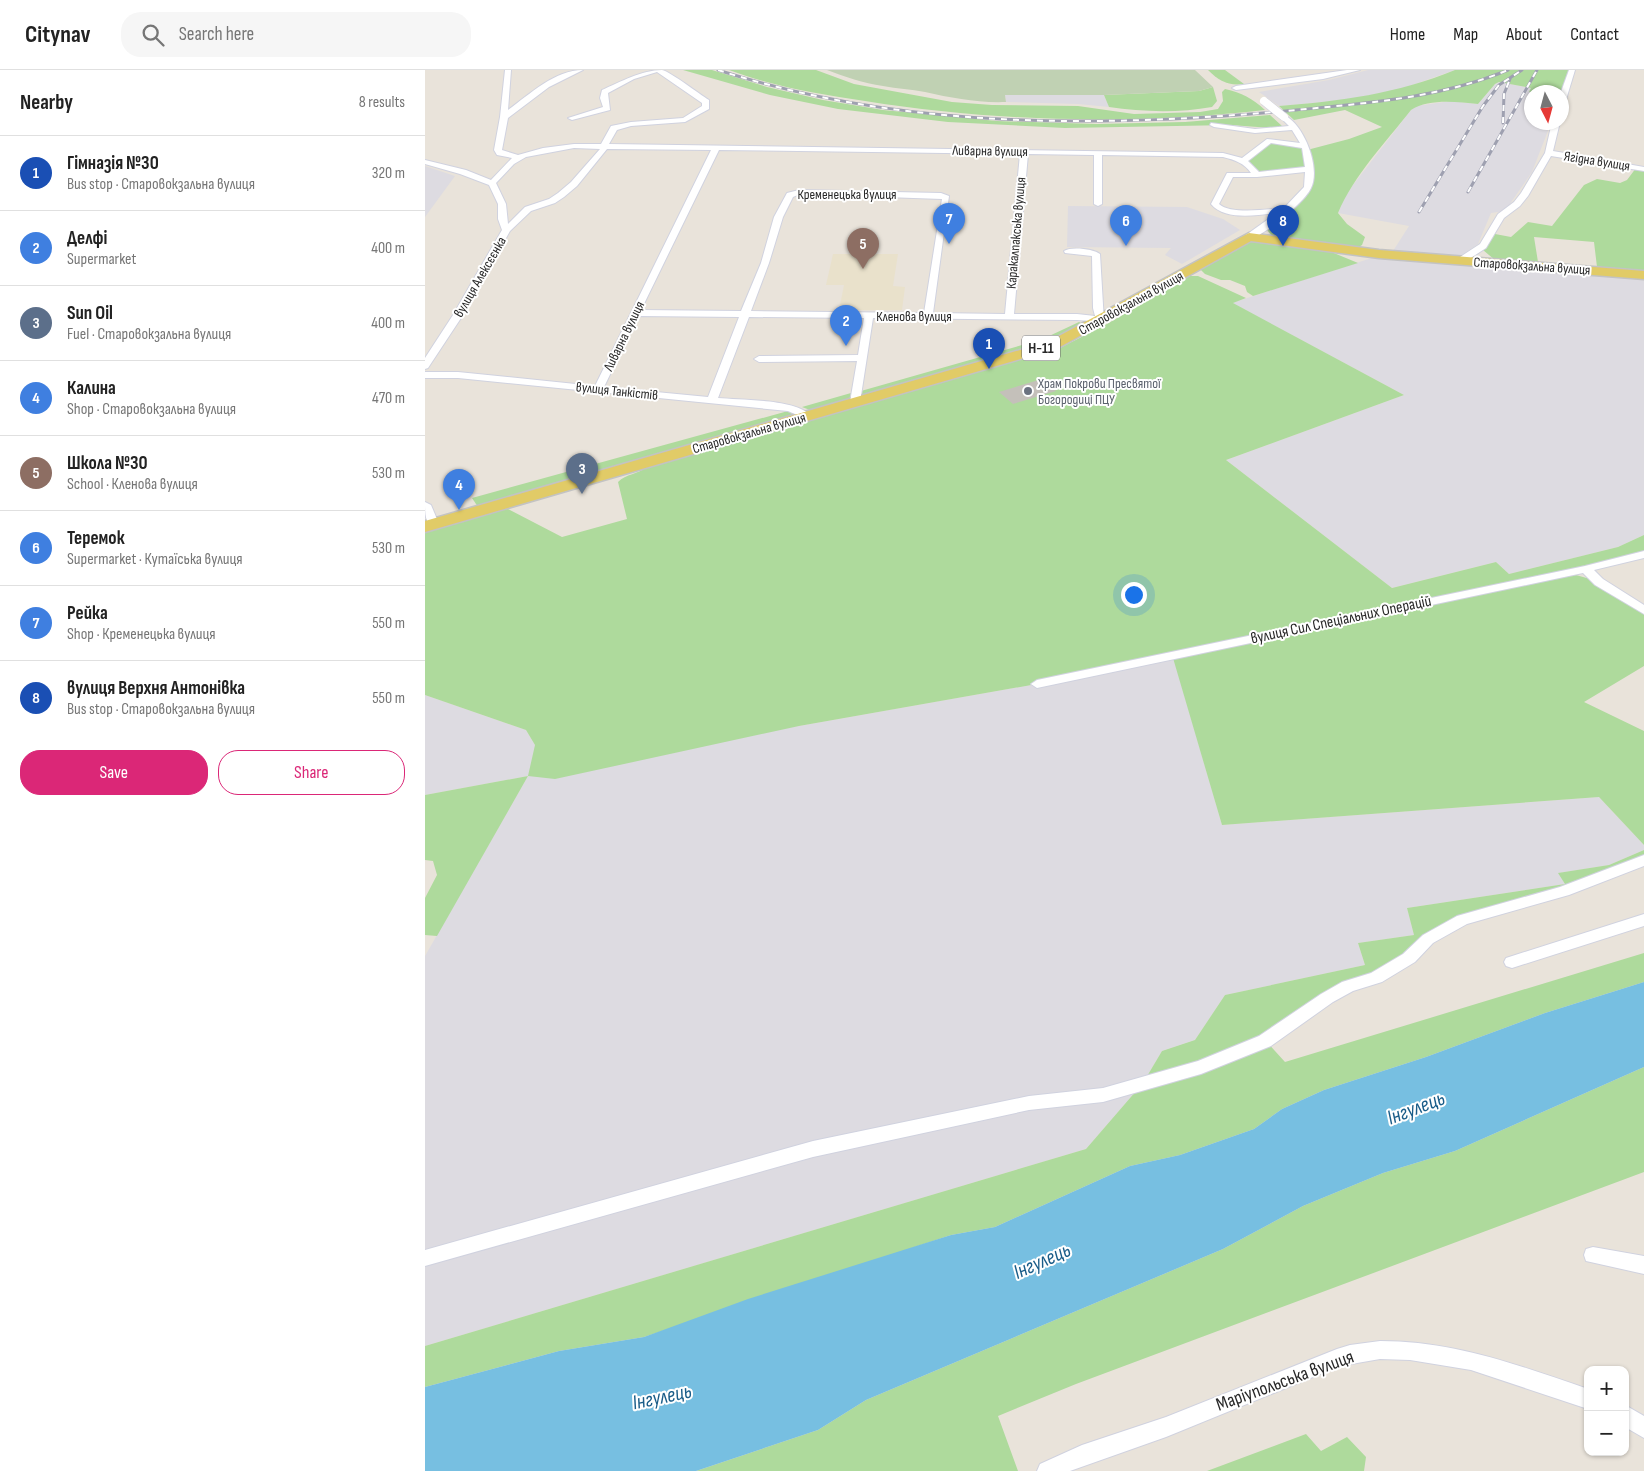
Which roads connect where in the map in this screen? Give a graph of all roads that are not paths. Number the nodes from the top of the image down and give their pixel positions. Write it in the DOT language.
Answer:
graph roads {
  1 [pos="508,70"];
  2 [pos="580,70"];
  3 [pos="657,70"];
  4 [pos="1357,70"];
  5 [pos="1572,70"];
  6 [pos="1567,85"];
  7 [pos="503,117"];
  8 [pos="572,118"];
  9 [pos="1214,125"];
  10 [pos="1295,128"];
  11 [pos="1554,130"];
  12 [pos="1274,131"];
  13 [pos="1278,142"];
  14 [pos="606,146"];
  15 [pos="1306,146"];
  16 [pos="716,147"];
  17 [pos="1024,151"];
  18 [pos="1098,153"];
  19 [pos="1549,153"];
  20 [pos="517,157"];
  21 [pos="1244,160"];
  22 [pos="425,162"];
  23 [pos="1644,169"];
  24 [pos="1309,170"];
  25 [pos="1257,175"];
  26 [pos="492,182"];
  27 [pos="1098,204"];
  28 [pos="1286,210"];
  29 [pos="506,230"];
  30 [pos="1249,237"];
  31 [pos="1068,251"];
  32 [pos="1460,261"];
  33 [pos="1644,275"];
  34 [pos="636,313"];
  35 [pos="743,315"];
  36 [pos="928,315"];
  37 [pos="869,316"];
  38 [pos="1009,316"];
  39 [pos="1101,320"];
  40 [pos="863,358"];
  41 [pos="759,359"];
  42 [pos="425,366"];
  43 [pos="425,375"];
  44 [pos="598,389"];
  45 [pos="712,401"];
  46 [pos="855,402"];
  47 [pos="806,416"];
  48 [pos="425,505"];
  49 [pos="429,525"];
  50 [pos="1644,554"];
  51 [pos="1586,569"];
  52 [pos="1644,610"];
  53 [pos="1037,684"];
  54 [pos="1644,860"];
  55 [pos="1644,920"];
  56 [pos="1512,962"];
  57 [pos="1593,1255"];
  58 [pos="425,1258"];
  59 [pos="1644,1265"];
  60 [pos="1584,1399"];
  61 [pos="1629,1418"];
  62 [pos="1644,1428"];
  63 [pos="1047,1471"];
  1 -- 7 [label="street"];
  2 -- 7 [label="street"];
  3 -- 8 [label="street"];
  3 -- 14 [label="street"];
  4 -- 10 [label="street, bridge"];
  5 -- 6 [label="street"];
  7 -- 20 [label="street"];
  9 -- 12 [label="street"];
  10 -- 12 [label="street"];
  10 -- 15 [label="street"];
  11 -- 19 [label="street"];
  12 -- 13 [label="street"];
  13 -- 15 [label="street"];
  13 -- 21 [label="street"];
  14 -- 16 [label="street, Ливарна вулиця"];
  14 -- 20 [label="street, Ливарна вулиця"];
  14 -- 29 [label="street"];
  15 -- 24 [label="street"];
  16 -- 17 [label="street, Ливарна вулиця"];
  16 -- 34 [label="street, Ливарна вулиця"];
  17 -- 18 [label="street, Ливарна вулиця"];
  17 -- 38 [label="street, Каракалпакська вулиця"];
  18 -- 21 [label="street, Ливарна вулиця"];
  18 -- 27 [label="street"];
  19 -- 23 [label="street, Ягідна вулиця"];
  19 -- 32 [label="street"];
  20 -- 26 [label="street"];
  21 -- 25 [label="street"];
  22 -- 26 [label="street"];
  24 -- 25 [label="street"];
  24 -- 28 [label="street"];
  25 -- 28 [label="street"];
  26 -- 29 [label="street, вулиця Алексєєнка"];
  28 -- 30 [label="street"];
  29 -- 42 [label="street, вулиця Алексєєнка"];
  30 -- 32 [label="main road, Старовокзальна вулиця"];
  30 -- 39 [label="main road, Старовокзальна вулиця / Н-11"];
  31 -- 39 [label="street"];
  32 -- 33 [label="main road, Старовокзальна вулиця"];
  34 -- 35 [label="street, Кленова вулиця"];
  34 -- 44 [label="street, Ливарна вулиця"];
  35 -- 36 [label="street, Кременецька вулиця"];
  35 -- 37 [label="street, Кленова вулиця"];
  35 -- 45 [label="street, Кременецька вулиця"];
  36 -- 37 [label="street, Кленова вулиця"];
  36 -- 38 [label="street, Кленова вулиця"];
  37 -- 40 [label="street"];
  38 -- 39 [label="street, Кленова вулиця"];
  39 -- 46 [label="main road, Старовокзальна вулиця / Н-11"];
  40 -- 41 [label="street"];
  40 -- 46 [label="street"];
  43 -- 44 [label="street, вулиця Танкістів"];
  44 -- 45 [label="street, вулиця Танкістів"];
  45 -- 47 [label="street, вулиця Танкістів"];
  46 -- 47 [label="main road, Старовокзальна вулиця / Н-11"];
  47 -- 49 [label="main road, Старовокзальна вулиця / Н-11"];
  48 -- 49 [label="street"];
  50 -- 51 [label="street, вулиця Сил Спеціальних Операцій"];
  51 -- 52 [label="street"];
  51 -- 53 [label="street, вулиця Сил Спеціальних Операцій"];
  54 -- 58 [label="street"];
  55 -- 56 [label="street"];
  57 -- 59 [label="street"];
  60 -- 63 [label="street, Маріупольська вулиця"];
  61 -- 62 [label="street"];
}
